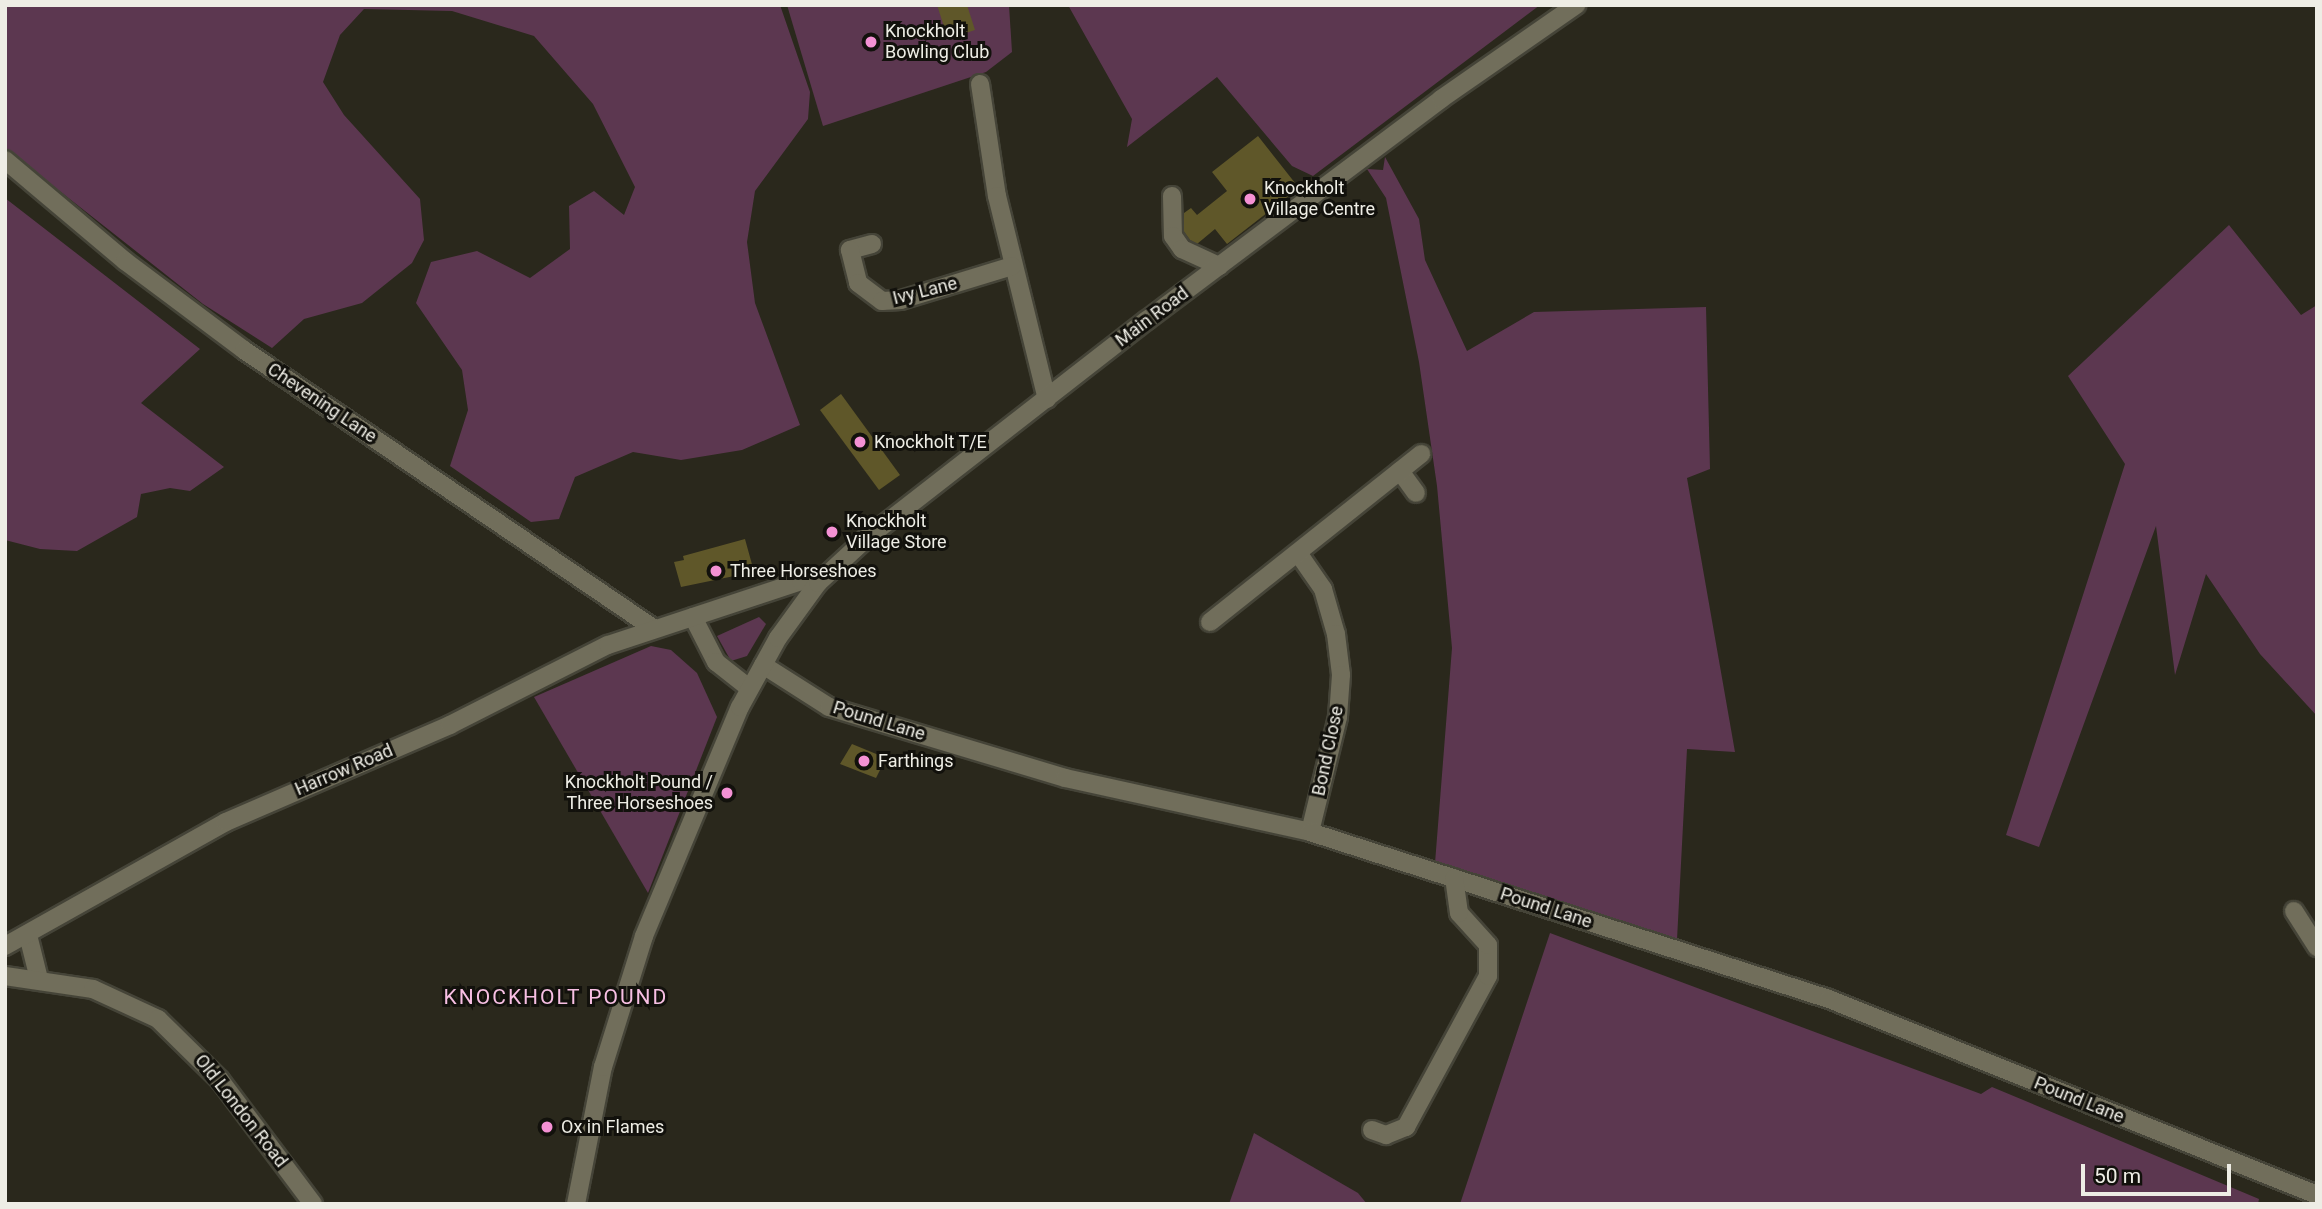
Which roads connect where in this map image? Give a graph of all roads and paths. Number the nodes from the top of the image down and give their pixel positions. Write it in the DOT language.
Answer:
graph roads {
  1 [pos="1576,5"];
  2 [pos="980,84"];
  3 [pos="5,160"];
  4 [pos="1172,196"];
  5 [pos="872,244"];
  6 [pos="1012,266"];
  7 [pos="1219,266"];
  8 [pos="1046,399"];
  9 [pos="1422,454"];
  10 [pos="1400,471"];
  11 [pos="1416,493"];
  12 [pos="1298,553"];
  13 [pos="818,583"];
  14 [pos="1216,611"];
  15 [pos="693,617"];
  16 [pos="653,628"];
  17 [pos="763,665"];
  18 [pos="749,688"];
  19 [pos="1310,832"];
  20 [pos="1454,878"];
  21 [pos="2294,911"];
  22 [pos="28,935"];
  23 [pos="5,946"];
  24 [pos="2317,947"];
  25 [pos="5,976"];
  26 [pos="39,979"];
  27 [pos="1372,1130"];
  28 [pos="2317,1195"];
  29 [pos="313,1204"];
  30 [pos="576,1204"];
  1 -- 7 [label="street, Main Road"];
  2 -- 6 [label="street"];
  3 -- 16 [label="street, Chevening Lane"];
  4 -- 7 [label="street"];
  5 -- 6 [label="street, Ivy Lane"];
  6 -- 8 [label="street"];
  7 -- 8 [label="street, Main Road"];
  8 -- 13 [label="street, Main Road"];
  9 -- 10 [label="street"];
  10 -- 11 [label="street"];
  10 -- 12 [label="street"];
  12 -- 14 [label="street"];
  12 -- 19 [label="street, Bond Close"];
  13 -- 15 [label="street, Harrow Road"];
  13 -- 17 [label="street, Main Road"];
  15 -- 16 [label="street, Harrow Road"];
  15 -- 18 [label="street"];
  16 -- 22 [label="street, Harrow Road"];
  17 -- 18 [label="street, Main Road"];
  17 -- 19 [label="street, Pound Lane"];
  18 -- 30 [label="street, Main Road"];
  19 -- 20 [label="street, Pound Lane"];
  20 -- 27 [label="street"];
  20 -- 28 [label="street, Pound Lane"];
  21 -- 24 [label="street"];
  22 -- 23 [label="street, Harrow Road"];
  22 -- 26 [label="street"];
  25 -- 26 [label="street, Old London Road"];
  26 -- 29 [label="street, Old London Road"];
}
